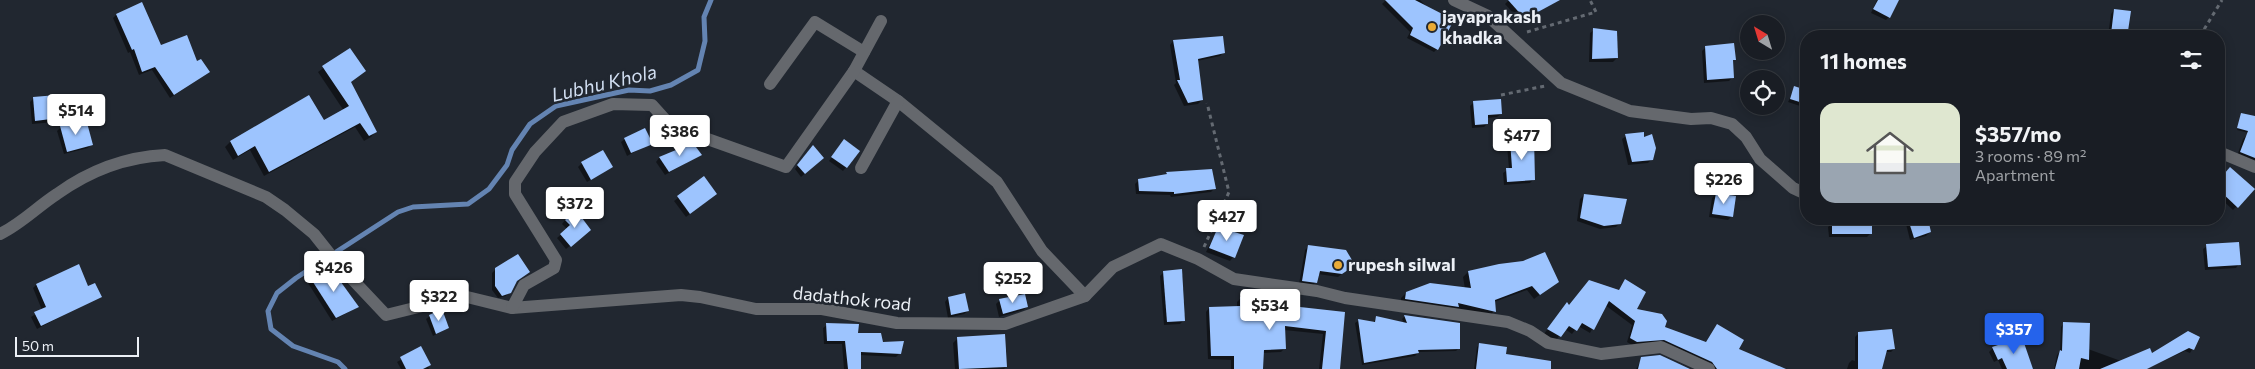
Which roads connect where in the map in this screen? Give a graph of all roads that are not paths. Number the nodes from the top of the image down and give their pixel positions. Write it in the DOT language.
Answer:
graph roads {
  1 [pos="1454,0"];
  2 [pos="881,21"];
  3 [pos="864,52"];
  4 [pos="854,71"];
  5 [pos="770,84"];
  6 [pos="898,101"];
  7 [pos="2225,154"];
  8 [pos="2255,167"];
  9 [pos="862,168"];
  10 [pos="1800,191"];
  11 [pos="0,234"];
  12 [pos="1085,296"];
  13 [pos="512,308"];
  14 [pos="1709,369"];
  1 -- 10 [label="street"];
  2 -- 3 [label="street"];
  3 -- 4 [label="street"];
  3 -- 5 [label="street"];
  4 -- 6 [label="street"];
  4 -- 13 [label="street"];
  6 -- 9 [label="street"];
  6 -- 12 [label="street"];
  7 -- 8 [label="street"];
  11 -- 13 [label="street, dadathok road"];
  12 -- 13 [label="street, dadathok road"];
  12 -- 14 [label="street, dadathok road"];
}
